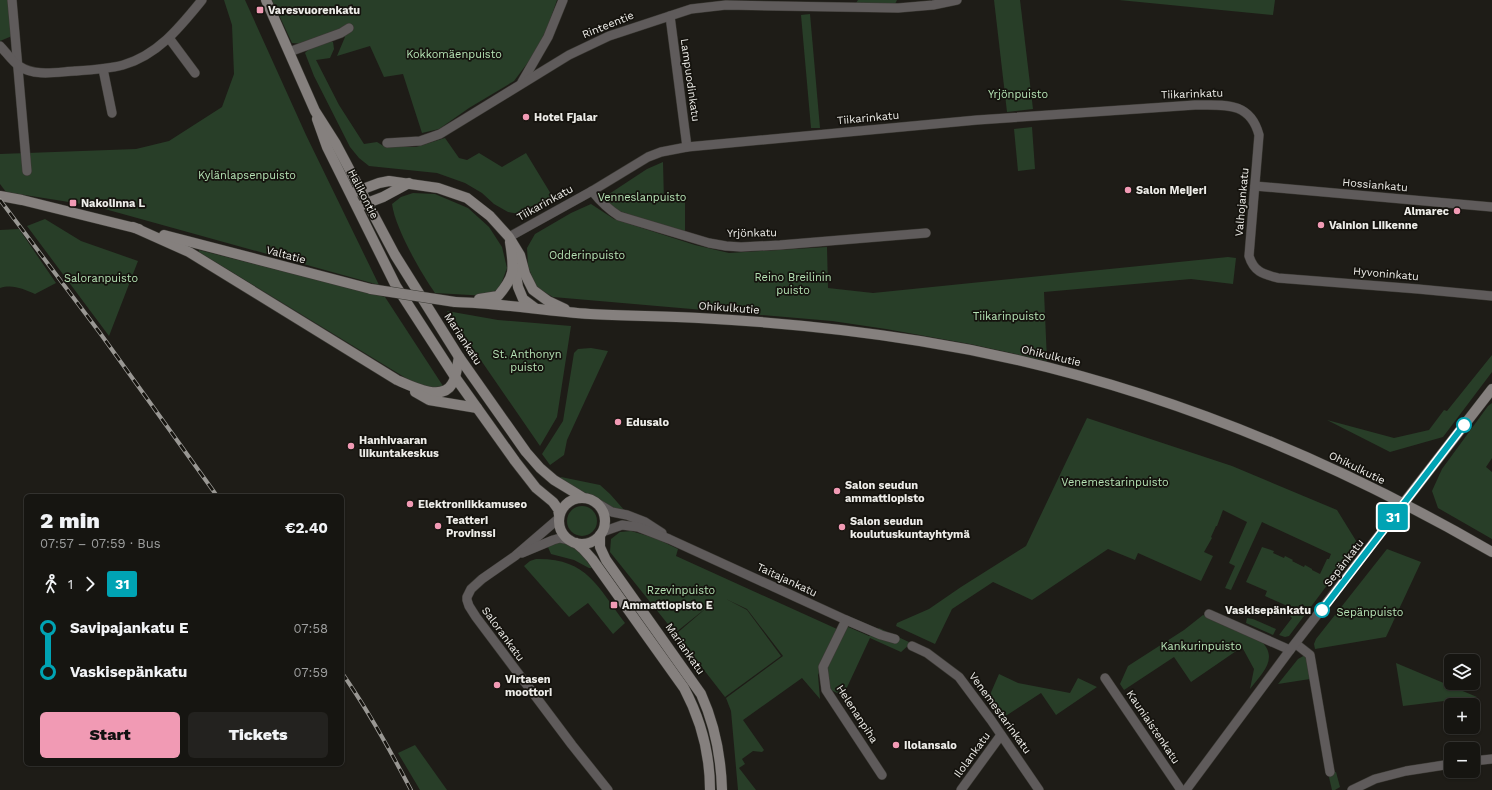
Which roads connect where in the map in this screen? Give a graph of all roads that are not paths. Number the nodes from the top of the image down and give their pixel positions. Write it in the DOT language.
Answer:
graph roads {
  1 [pos="12,0"];
  2 [pos="202,0"];
  3 [pos="266,0"];
  4 [pos="563,0"];
  5 [pos="956,0"];
  6 [pos="725,2"];
  7 [pos="772,3"];
  8 [pos="898,4"];
  9 [pos="670,16"];
  10 [pos="349,28"];
  11 [pos="169,38"];
  12 [pos="0,46"];
  13 [pos="289,52"];
  14 [pos="18,65"];
  15 [pos="103,69"];
  16 [pos="195,73"];
  17 [pos="521,84"];
  18 [pos="315,111"];
  19 [pos="112,113"];
  20 [pos="1249,115"];
  21 [pos="387,143"];
  22 [pos="687,147"];
  23 [pos="27,170"];
  24 [pos="352,173"];
  25 [pos="409,183"];
  26 [pos="374,185"];
  27 [pos="1255,186"];
  28 [pos="360,190"];
  29 [pos="592,191"];
  30 [pos="350,195"];
  31 [pos="0,196"];
  32 [pos="383,197"];
  33 [pos="367,203"];
  34 [pos="1492,207"];
  35 [pos="356,208"];
  36 [pos="377,221"];
  37 [pos="133,227"];
  38 [pos="926,233"];
  39 [pos="509,236"];
  40 [pos="514,264"];
  41 [pos="1278,278"];
  42 [pos="1492,296"];
  43 [pos="459,302"];
  44 [pos="536,308"];
  45 [pos="571,312"];
  46 [pos="459,357"];
  47 [pos="455,377"];
  48 [pos="397,380"];
  49 [pos="1492,389"];
  50 [pos="477,408"];
  51 [pos="582,497"];
  52 [pos="597,503"];
  53 [pos="1403,504"];
  54 [pos="559,517"];
  55 [pos="601,534"];
  56 [pos="669,539"];
  57 [pos="572,542"];
  58 [pos="1492,552"];
  59 [pos="515,556"];
  60 [pos="1209,614"];
  61 [pos="846,620"];
  62 [pos="895,639"];
  63 [pos="912,646"];
  64 [pos="1293,647"];
  65 [pos="1105,678"];
  66 [pos="1001,735"];
  67 [pos="1492,758"];
  68 [pos="1480,760"];
  69 [pos="1444,765"];
  70 [pos="1330,772"];
  71 [pos="882,775"];
  72 [pos="608,790"];
  73 [pos="710,790"];
  74 [pos="722,790"];
  75 [pos="961,790"];
  76 [pos="1039,790"];
  77 [pos="1181,790"];
  78 [pos="1186,790"];
  79 [pos="1352,790"];
  1 -- 14 [label="street"];
  2 -- 11 [label="street"];
  3 -- 13 [label="main road, Halikontie"];
  4 -- 17 [label="street"];
  5 -- 8 [label="street, Rinteentie"];
  6 -- 7 [label="street, Rinteentie"];
  6 -- 9 [label="street, Rinteentie"];
  7 -- 8 [label="street, Rinteentie"];
  9 -- 17 [label="street, Rinteentie"];
  9 -- 22 [label="street, Lampuodinkatu"];
  10 -- 13 [label="street"];
  11 -- 15 [label="street"];
  11 -- 16 [label="street"];
  12 -- 14 [label="street"];
  13 -- 18 [label="main road, Halikontie"];
  14 -- 15 [label="street"];
  14 -- 23 [label="street"];
  15 -- 19 [label="street"];
  17 -- 21 [label="street, Rinteentie"];
  18 -- 24 [label="main road, Halikontie"];
  18 -- 30 [label="main road, Halikontie"];
  20 -- 22 [label="street, Tiikarinkatu"];
  20 -- 27 [label="street, Valhojankatu"];
  22 -- 29 [label="street, Tiikarinkatu"];
  24 -- 26 [label="main road"];
  24 -- 28 [label="main road, Mariankatu"];
  25 -- 26 [label="main road"];
  25 -- 32 [label="main road"];
  25 -- 39 [label="main road"];
  26 -- 28 [label="main road"];
  27 -- 34 [label="street, Hossiankatu"];
  27 -- 41 [label="street, Valhojankatu"];
  28 -- 30 [label="main road"];
  28 -- 33 [label="main road, Mariankatu"];
  29 -- 38 [label="street, Yrjönkatu"];
  29 -- 39 [label="street, Tiikarinkatu"];
  30 -- 35 [label="main road, Halikontie"];
  31 -- 37 [label="main road, Valtatie"];
  32 -- 33 [label="main road"];
  32 -- 36 [label="main road"];
  33 -- 35 [label="main road"];
  33 -- 36 [label="main road, Mariankatu"];
  35 -- 47 [label="main road, Halikontie"];
  36 -- 46 [label="main road, Mariankatu"];
  37 -- 43 [label="main road, Valtatie, bridge"];
  37 -- 48 [label="main road"];
  39 -- 40 [label="main road"];
  39 -- 45 [label="main road"];
  40 -- 43 [label="main road"];
  40 -- 44 [label="main road"];
  41 -- 42 [label="street, Hyvoninkatu"];
  43 -- 44 [label="main road, Valtatie"];
  44 -- 45 [label="main road, Valtatie"];
  45 -- 53 [label="main road, Ohikulkutie"];
  46 -- 47 [label="main road"];
  46 -- 51 [label="main road, Mariankatu"];
  47 -- 48 [label="main road"];
  47 -- 50 [label="main road"];
  48 -- 50 [label="main road"];
  49 -- 53 [label="main road, Sepänkatu"];
  50 -- 54 [label="main road"];
  51 -- 52 [label="main road"];
  51 -- 54 [label="main road"];
  52 -- 55 [label="main road"];
  52 -- 56 [label="street, Taitajankatu"];
  53 -- 58 [label="main road, Ohikulkutie"];
  53 -- 64 [label="street, Sepänkatu"];
  54 -- 57 [label="main road"];
  54 -- 59 [label="street, Salorankatu"];
  55 -- 56 [label="street, Taitajankatu"];
  55 -- 57 [label="main road"];
  55 -- 74 [label="main road, Mariankatu"];
  56 -- 61 [label="street, Taitajankatu"];
  57 -- 59 [label="street, Salorankatu"];
  57 -- 73 [label="main road"];
  59 -- 72 [label="street, Salorankatu"];
  60 -- 64 [label="street"];
  61 -- 62 [label="street, Taitajankatu"];
  61 -- 71 [label="street, Helenanpiha"];
  63 -- 66 [label="street, Venemestarinkatu"];
  64 -- 70 [label="street"];
  64 -- 78 [label="street, Sepänkatu"];
  65 -- 77 [label="street, Kauniaistenkatu"];
  66 -- 75 [label="street, Ilolankatu"];
  66 -- 76 [label="street, Venemestarinkatu"];
  67 -- 68 [label="street"];
  69 -- 79 [label="street"];
}
